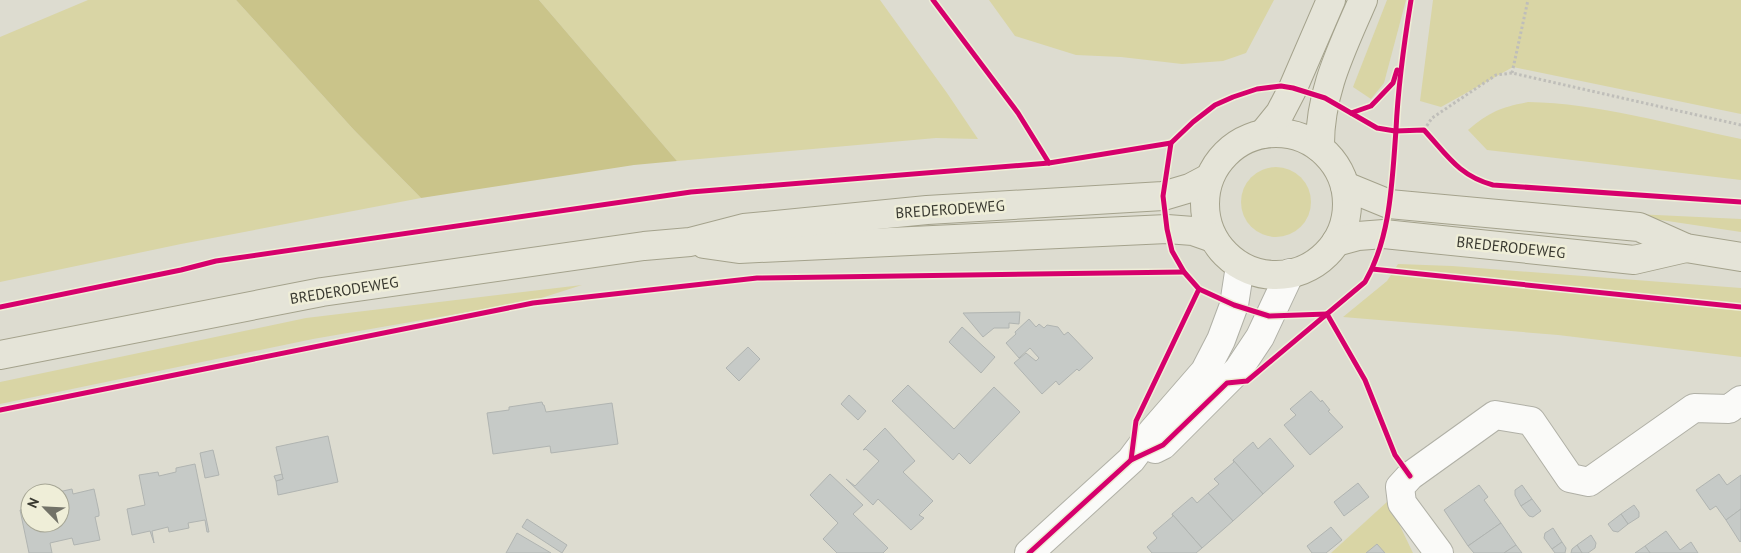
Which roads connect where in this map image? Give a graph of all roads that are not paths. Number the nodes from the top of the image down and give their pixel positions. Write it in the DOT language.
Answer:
graph roads {
  1 [pos="1331,0"];
  2 [pos="1363,0"];
  3 [pos="1263,134"];
  4 [pos="1320,148"];
  5 [pos="1209,178"];
  6 [pos="1345,186"];
  7 [pos="1213,238"];
  8 [pos="690,242"];
  9 [pos="1336,242"];
  10 [pos="1686,248"];
  11 [pos="1741,257"];
  12 [pos="1240,266"];
  13 [pos="1290,273"];
  14 [pos="0,355"];
  15 [pos="1741,400"];
  16 [pos="1131,460"];
  17 [pos="1029,553"];
  18 [pos="1439,553"];
  1 -- 3 [label="main road"];
  2 -- 4 [label="main road"];
  3 -- 4 [label="main road"];
  3 -- 5 [label="main road"];
  4 -- 6 [label="main road"];
  5 -- 7 [label="main road"];
  5 -- 8 [label="main road, BREDERODEWEG"];
  6 -- 9 [label="main road"];
  6 -- 10 [label="main road, BREDERODEWEG"];
  7 -- 8 [label="main road, BREDERODEWEG"];
  7 -- 12 [label="main road"];
  8 -- 14 [label="main road, BREDERODEWEG"];
  9 -- 10 [label="main road, BREDERODEWEG"];
  9 -- 13 [label="main road"];
  10 -- 11 [label="main road, BREDERODEWEG"];
  12 -- 13 [label="main road"];
  12 -- 16 [label="street"];
  13 -- 16 [label="street"];
  15 -- 18 [label="street"];
  16 -- 17 [label="street"];
}
